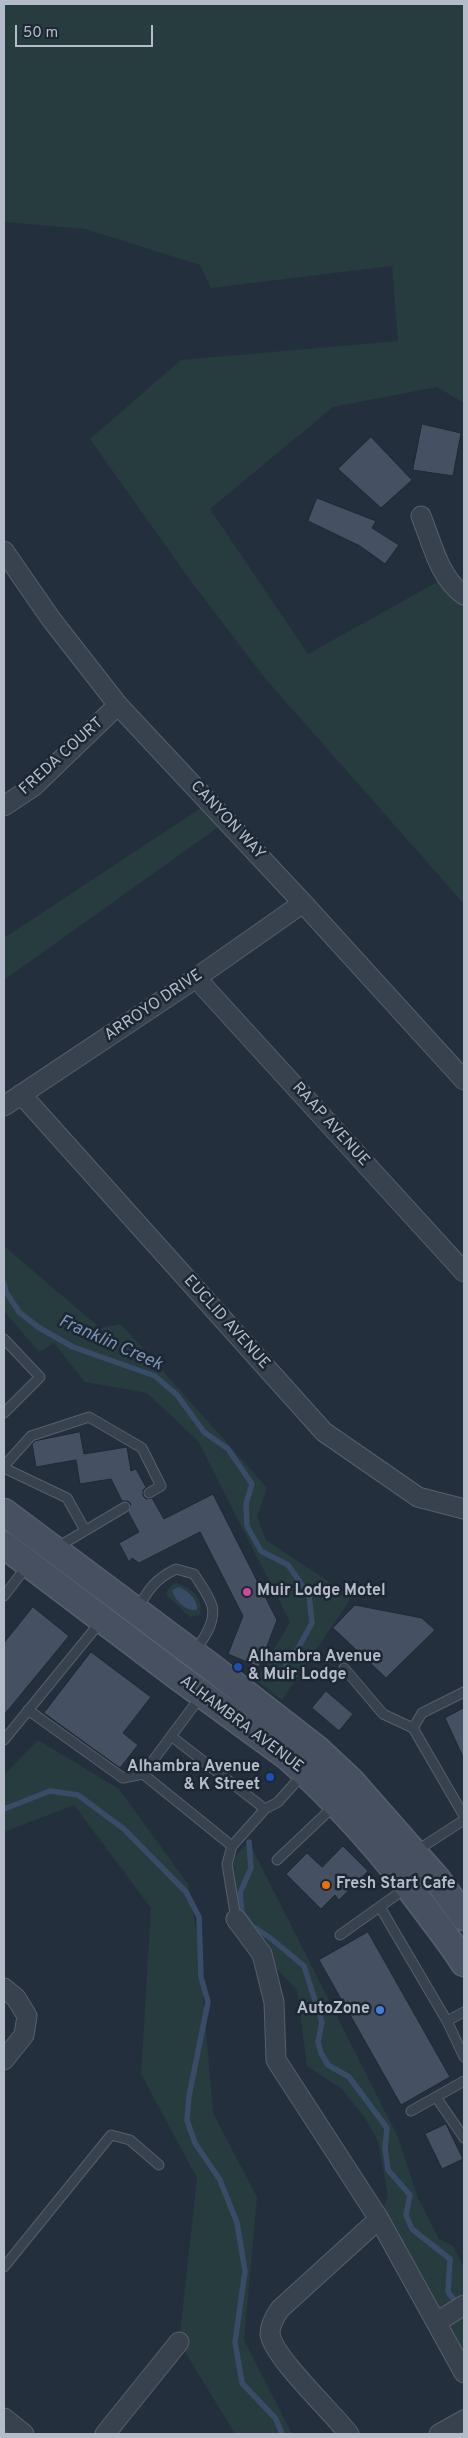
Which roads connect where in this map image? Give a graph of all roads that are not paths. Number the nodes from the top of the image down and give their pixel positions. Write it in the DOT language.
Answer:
graph roads {
  1 [pos="421,516"];
  2 [pos="4,551"];
  3 [pos="464,595"];
  4 [pos="118,705"];
  5 [pos="4,806"];
  6 [pos="303,903"];
  7 [pos="196,978"];
  8 [pos="464,1080"];
  9 [pos="21,1094"];
  10 [pos="4,1106"];
  11 [pos="464,1272"];
  12 [pos="4,1339"];
  13 [pos="4,1413"];
  14 [pos="4,1467"];
  15 [pos="149,1492"];
  16 [pos="125,1507"];
  17 [pos="464,1509"];
  18 [pos="4,1512"];
  19 [pos="84,1530"];
  20 [pos="4,1546"];
  21 [pos="54,1550"];
  22 [pos="29,1564"];
  23 [pos="4,1596"];
  24 [pos="136,1612"];
  25 [pos="102,1620"];
  26 [pos="191,1654"];
  27 [pos="344,1668"];
  28 [pos="464,1692"];
  29 [pos="203,1693"];
  30 [pos="28,1710"];
  31 [pos="413,1728"];
  32 [pos="171,1736"];
  33 [pos="4,1740"];
  34 [pos="305,1772"];
  35 [pos="143,1774"];
  36 [pos="336,1804"];
  37 [pos="265,1809"];
  38 [pos="464,1816"];
  39 [pos="464,1820"];
  40 [pos="232,1846"];
  41 [pos="414,1852"];
  42 [pos="277,1860"];
  43 [pos="409,1887"];
  44 [pos="380,1907"];
  45 [pos="464,1917"];
  46 [pos="236,1919"];
  47 [pos="340,1935"];
  48 [pos="464,1963"];
  49 [pos="4,1988"];
  50 [pos="464,2012"];
  51 [pos="447,2021"];
  52 [pos="464,2057"];
  53 [pos="4,2060"];
  54 [pos="464,2081"];
  55 [pos="436,2097"];
  56 [pos="411,2111"];
  57 [pos="464,2138"];
  58 [pos="159,2164"];
  59 [pos="379,2219"];
  60 [pos="4,2267"];
  61 [pos="459,2308"];
  62 [pos="437,2322"];
  63 [pos="178,2342"];
  64 [pos="464,2373"];
  65 [pos="4,2418"];
  66 [pos="464,2420"];
  67 [pos="24,2434"];
  68 [pos="105,2434"];
  69 [pos="349,2434"];
  70 [pos="439,2434"];
  1 -- 3 [label="street"];
  2 -- 4 [label="street, CANYON WAY"];
  4 -- 5 [label="street, FREDA COURT"];
  4 -- 6 [label="street, CANYON WAY"];
  6 -- 7 [label="street, ARROYO DRIVE"];
  6 -- 8 [label="street, CANYON WAY"];
  7 -- 9 [label="street, ARROYO DRIVE"];
  7 -- 11 [label="street, RAAP AVENUE"];
  9 -- 10 [label="street, ARROYO DRIVE"];
  9 -- 17 [label="street, EUCLID AVENUE"];
  12 -- 13 [label="lane"];
  14 -- 15 [label="lane"];
  14 -- 19 [label="lane"];
  16 -- 19 [label="lane"];
  18 -- 21 [label="main road, ALHAMBRA AVENUE"];
  19 -- 21 [label="lane"];
  20 -- 22 [label="main road, ALHAMBRA AVENUE"];
  21 -- 24 [label="main road, ALHAMBRA AVENUE"];
  22 -- 23 [label="lane"];
  22 -- 25 [label="main road, ALHAMBRA AVENUE"];
  24 -- 26 [label="main road, ALHAMBRA AVENUE"];
  24 -- 26 [label="lane"];
  25 -- 29 [label="main road, ALHAMBRA AVENUE"];
  25 -- 30 [label="lane"];
  26 -- 41 [label="main road, ALHAMBRA AVENUE"];
  27 -- 31 [label="lane"];
  28 -- 31 [label="lane"];
  29 -- 32 [label="lane"];
  29 -- 34 [label="main road, ALHAMBRA AVENUE"];
  30 -- 33 [label="lane"];
  30 -- 35 [label="lane"];
  31 -- 38 [label="lane"];
  32 -- 35 [label="lane"];
  32 -- 37 [label="lane"];
  34 -- 36 [label="main road, ALHAMBRA AVENUE"];
  34 -- 37 [label="lane"];
  35 -- 40 [label="lane"];
  36 -- 42 [label="lane"];
  36 -- 43 [label="main road, ALHAMBRA AVENUE"];
  37 -- 40 [label="lane"];
  39 -- 41 [label="lane"];
  40 -- 46 [label="lane"];
  41 -- 45 [label="main road, ALHAMBRA AVENUE"];
  43 -- 44 [label="lane"];
  43 -- 48 [label="main road, ALHAMBRA AVENUE"];
  44 -- 47 [label="lane"];
  44 -- 51 [label="lane"];
  46 -- 59 [label="street"];
  49 -- 53 [label="street"];
  50 -- 51 [label="lane"];
  51 -- 52 [label="lane"];
  54 -- 55 [label="lane"];
  55 -- 56 [label="lane"];
  55 -- 57 [label="lane"];
  58 -- 60 [label="lane"];
  59 -- 62 [label="street"];
  59 -- 69 [label="street"];
  61 -- 62 [label="street"];
  62 -- 64 [label="street"];
  63 -- 68 [label="street"];
  65 -- 67 [label="street"];
  66 -- 70 [label="street"];
}
